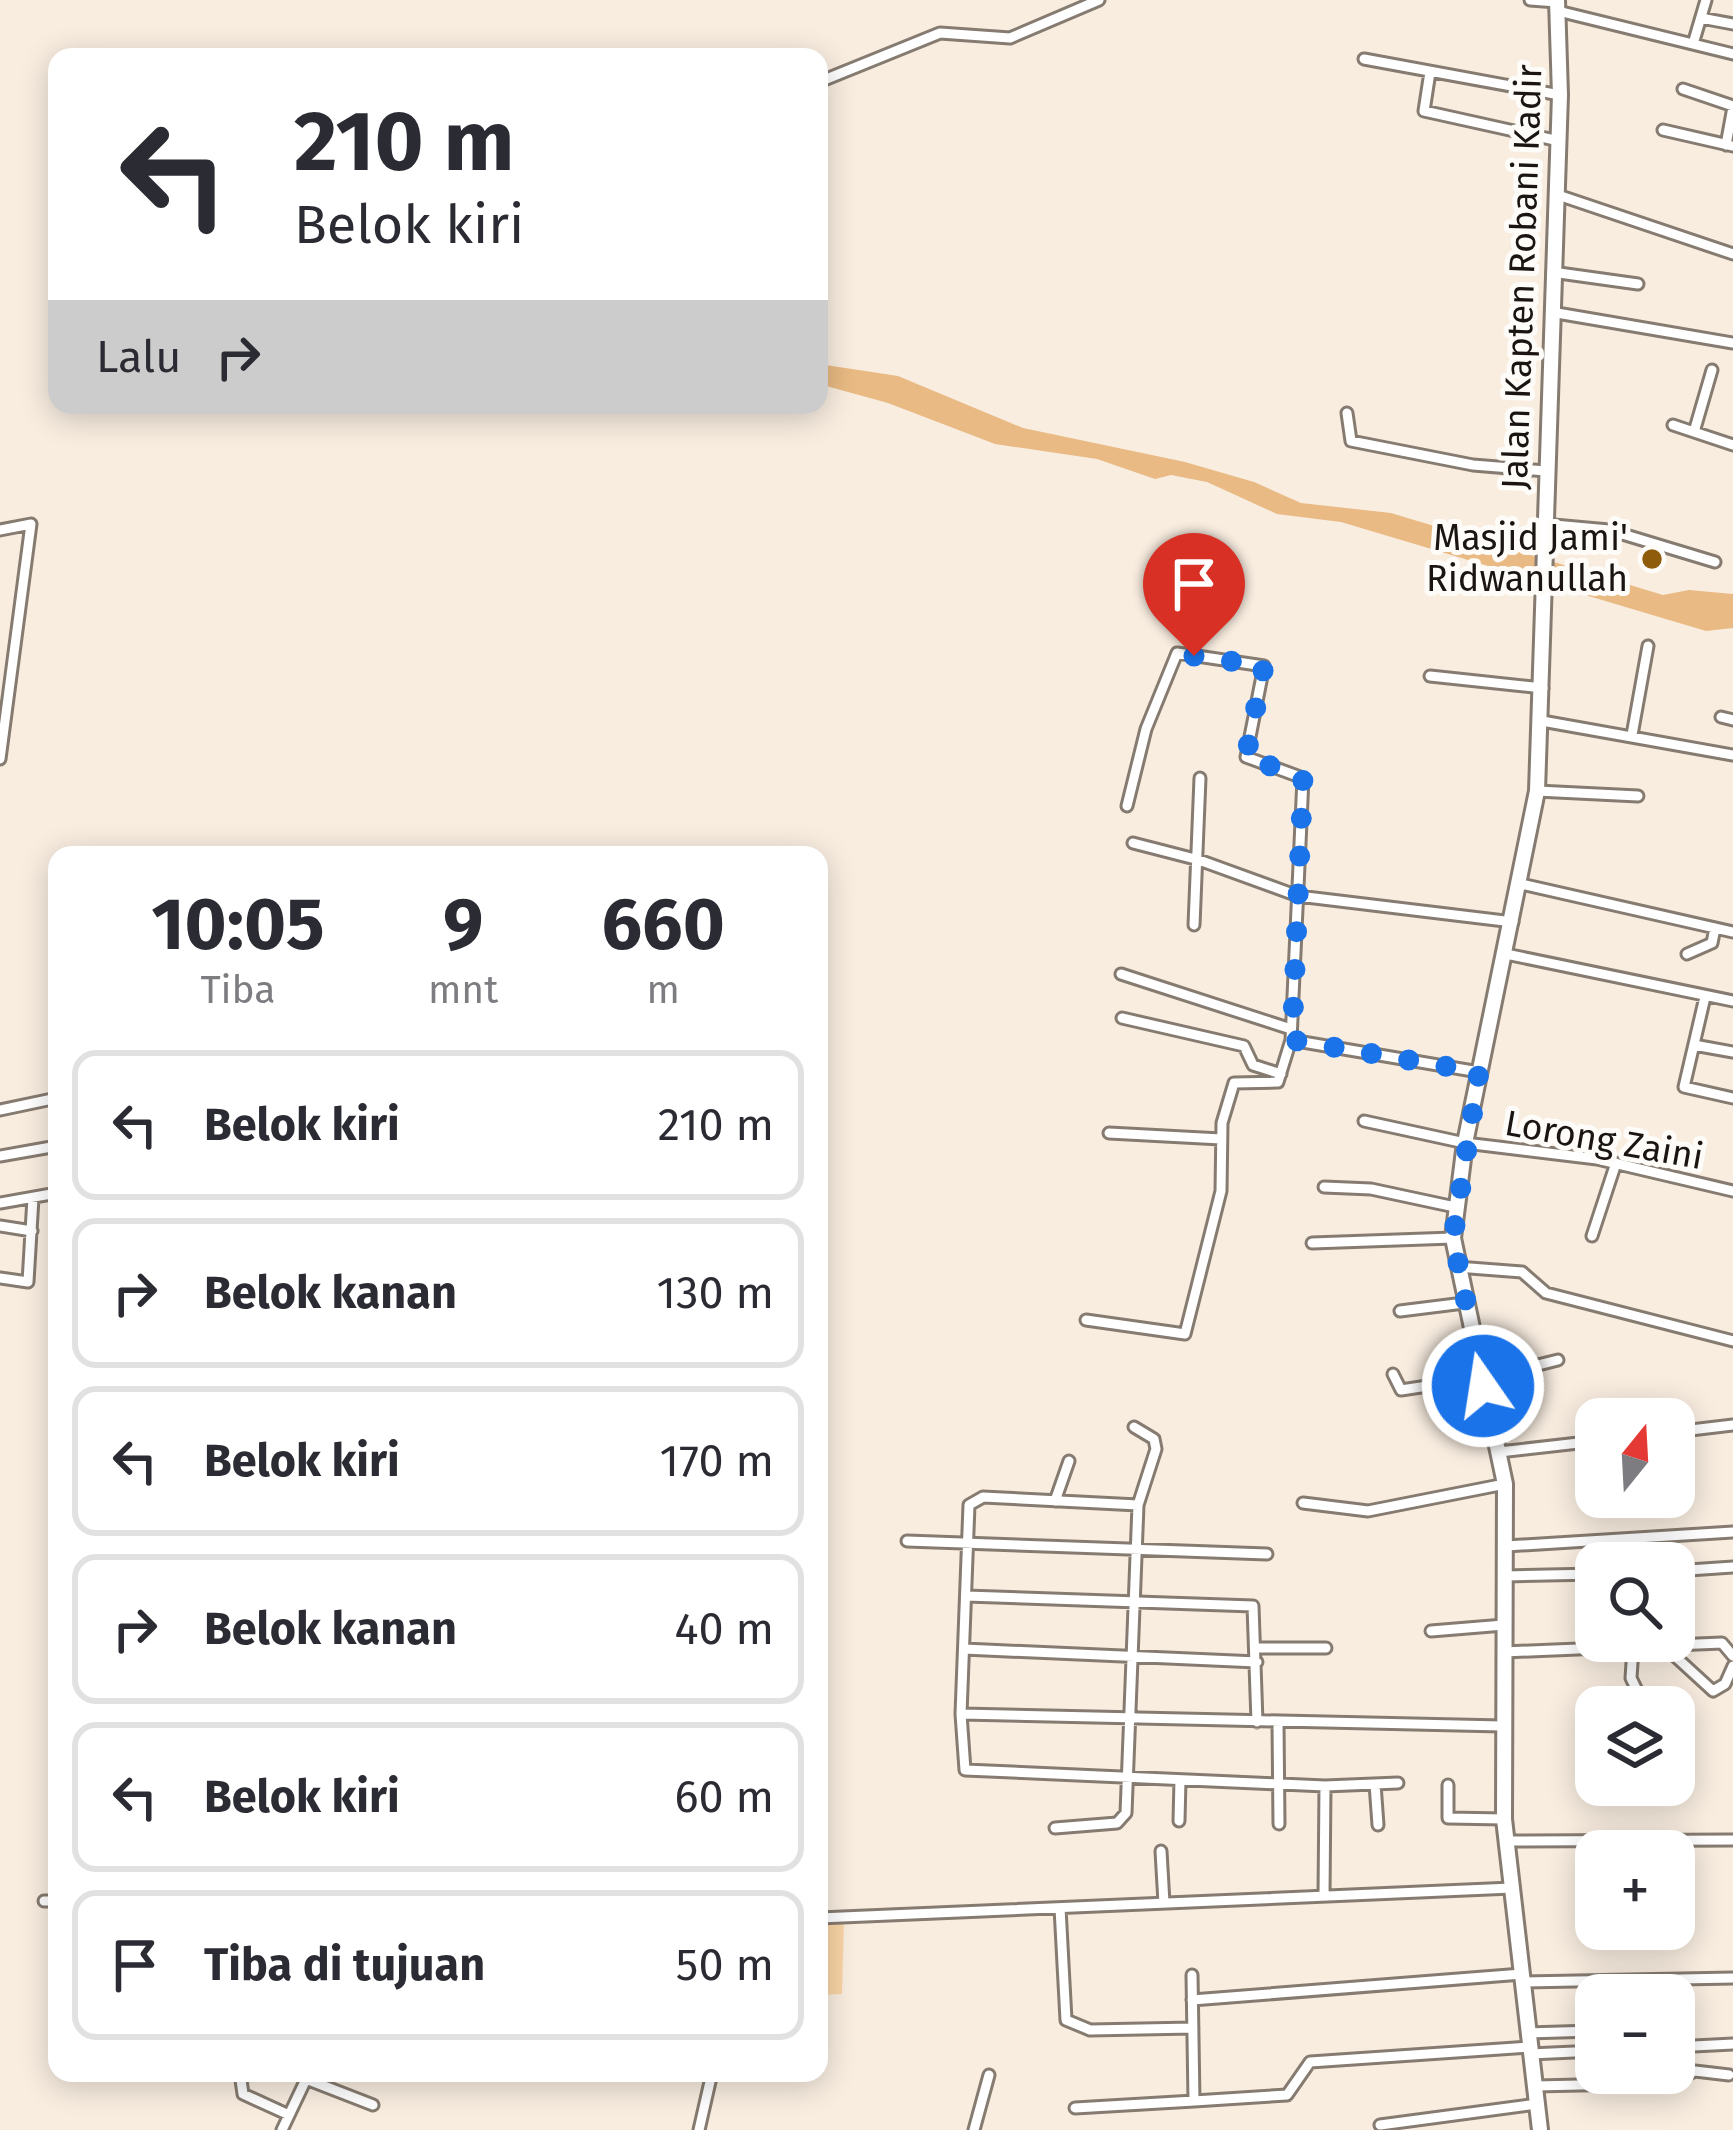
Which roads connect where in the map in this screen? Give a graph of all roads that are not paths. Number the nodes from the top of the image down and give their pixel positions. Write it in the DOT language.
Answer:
graph roads {
  1 [pos="1099,0"];
  2 [pos="1530,0"];
  3 [pos="1706,0"];
  4 [pos="1557,4"];
  5 [pos="1701,18"];
  6 [pos="1733,24"];
  7 [pos="1693,44"];
  8 [pos="1733,53"];
  9 [pos="1364,59"];
  10 [pos="1430,72"];
  11 [pos="828,78"];
  12 [pos="1683,89"];
  13 [pos="1560,95"];
  14 [pos="1733,107"];
  15 [pos="1663,130"];
  16 [pos="1559,141"];
  17 [pos="1730,145"];
  18 [pos="1555,194"];
  19 [pos="1733,254"];
  20 [pos="1552,272"];
  21 [pos="1638,284"];
  22 [pos="1551,312"];
  23 [pos="1733,343"];
  24 [pos="1712,370"];
  25 [pos="1347,413"];
  26 [pos="1673,425"];
  27 [pos="1733,430"];
  28 [pos="1694,432"];
  29 [pos="1731,444"];
  30 [pos="1546,471"];
  31 [pos="1543,524"];
  32 [pos="0,530"];
  33 [pos="1715,562"];
  34 [pos="1648,646"];
  35 [pos="1430,676"];
  36 [pos="1543,688"];
  37 [pos="1542,721"];
  38 [pos="1632,735"];
  39 [pos="1733,755"];
  40 [pos="0,759"];
  41 [pos="1200,778"];
  42 [pos="1537,790"];
  43 [pos="1638,796"];
  44 [pos="1127,806"];
  45 [pos="1133,843"];
  46 [pos="1199,860"];
  47 [pos="1521,884"];
  48 [pos="1298,896"];
  49 [pos="1514,922"];
  50 [pos="1194,925"];
  51 [pos="1715,928"];
  52 [pos="1733,932"];
  53 [pos="1506,954"];
  54 [pos="1687,954"];
  55 [pos="1120,974"];
  56 [pos="1706,997"];
  57 [pos="1733,1001"];
  58 [pos="1122,1018"];
  59 [pos="1290,1034"];
  60 [pos="1694,1045"];
  61 [pos="1733,1052"];
  62 [pos="1479,1072"];
  63 [pos="1281,1074"];
  64 [pos="1733,1098"];
  65 [pos="48,1100"];
  66 [pos="0,1110"];
  67 [pos="1364,1121"];
  68 [pos="1109,1133"];
  69 [pos="1222,1139"];
  70 [pos="1465,1143"];
  71 [pos="48,1148"];
  72 [pos="0,1156"];
  73 [pos="1616,1163"];
  74 [pos="1324,1187"];
  75 [pos="1733,1191"];
  76 [pos="48,1195"];
  77 [pos="33,1198"];
  78 [pos="0,1203"];
  79 [pos="1455,1207"];
  80 [pos="0,1226"];
  81 [pos="32,1232"];
  82 [pos="1592,1235"];
  83 [pos="1453,1238"];
  84 [pos="1312,1244"];
  85 [pos="1457,1267"];
  86 [pos="0,1278"];
  87 [pos="28,1282"];
  88 [pos="28,1300"];
  89 [pos="1464,1303"];
  90 [pos="1400,1311"];
  91 [pos="1086,1320"];
  92 [pos="1733,1341"];
  93 [pos="1558,1360"];
  94 [pos="1393,1374"];
  95 [pos="1482,1382"];
  96 [pos="1733,1425"];
  97 [pos="1134,1427"];
  98 [pos="1695,1430"];
  99 [pos="1575,1443"];
  100 [pos="1499,1452"];
  101 [pos="1069,1461"];
  102 [pos="1505,1484"];
  103 [pos="1055,1502"];
  104 [pos="1303,1503"];
  105 [pos="1138,1505"];
  106 [pos="1733,1532"];
  107 [pos="907,1541"];
  108 [pos="969,1546"];
  109 [pos="1506,1546"];
  110 [pos="1136,1553"];
  111 [pos="1267,1554"];
  112 [pos="1733,1567"];
  113 [pos="1695,1570"];
  114 [pos="1575,1574"];
  115 [pos="1505,1576"];
  116 [pos="966,1596"];
  117 [pos="1134,1601"];
  118 [pos="1504,1625"];
  119 [pos="1431,1631"];
  120 [pos="1695,1645"];
  121 [pos="1257,1648"];
  122 [pos="1326,1648"];
  123 [pos="964,1649"];
  124 [pos="1575,1650"];
  125 [pos="1504,1652"];
  126 [pos="1733,1656"];
  127 [pos="1131,1658"];
  128 [pos="1257,1662"];
  129 [pos="1681,1662"];
  130 [pos="1733,1666"];
  131 [pos="962,1714"];
  132 [pos="1129,1720"];
  133 [pos="1257,1723"];
  134 [pos="1278,1723"];
  135 [pos="1502,1726"];
  136 [pos="1127,1780"];
  137 [pos="1180,1780"];
  138 [pos="1398,1783"];
  139 [pos="1279,1784"];
  140 [pos="1375,1784"];
  141 [pos="1448,1785"];
  142 [pos="1325,1786"];
  143 [pos="1504,1819"];
  144 [pos="1179,1821"];
  145 [pos="1279,1825"];
  146 [pos="1378,1826"];
  147 [pos="1055,1828"];
  148 [pos="1733,1840"];
  149 [pos="1508,1841"];
  150 [pos="1161,1851"];
  151 [pos="1512,1888"];
  152 [pos="1324,1895"];
  153 [pos="44,1901"];
  154 [pos="48,1901"];
  155 [pos="1164,1904"];
  156 [pos="1060,1908"];
  157 [pos="828,1918"];
  158 [pos="1192,1975"];
  159 [pos="1523,1978"];
  160 [pos="1733,1978"];
  161 [pos="1192,2000"];
  162 [pos="1193,2028"];
  163 [pos="1575,2035"];
  164 [pos="1733,2044"];
  165 [pos="1529,2045"];
  166 [pos="1695,2046"];
  167 [pos="1575,2049"];
  168 [pos="989,2075"];
  169 [pos="1729,2075"];
  170 [pos="241,2082"];
  171 [pos="304,2082"];
  172 [pos="321,2082"];
  173 [pos="710,2082"];
  174 [pos="1534,2086"];
  175 [pos="1194,2101"];
  176 [pos="1537,2104"];
  177 [pos="373,2105"];
  178 [pos="1075,2108"];
  179 [pos="289,2115"];
  180 [pos="1380,2125"];
  181 [pos="282,2130"];
  182 [pos="699,2130"];
  183 [pos="974,2130"];
  184 [pos="1540,2130"];
  1 -- 11 [label="street"];
  2 -- 4 [label="street"];
  3 -- 5 [label="street"];
  4 -- 7 [label="street"];
  4 -- 13 [label="main road, Jalan Kapten Robani Kadir"];
  5 -- 6 [label="street"];
  5 -- 7 [label="street"];
  7 -- 8 [label="street"];
  9 -- 10 [label="street"];
  10 -- 13 [label="street"];
  10 -- 16 [label="street"];
  12 -- 14 [label="street"];
  13 -- 16 [label="main road, Jalan Kapten Robani Kadir"];
  14 -- 17 [label="street"];
  15 -- 17 [label="street"];
  16 -- 18 [label="main road, Jalan Kapten Robani Kadir"];
  18 -- 19 [label="street"];
  18 -- 20 [label="main road, Jalan Kapten Robani Kadir"];
  20 -- 21 [label="street"];
  20 -- 22 [label="main road, Jalan Kapten Robani Kadir"];
  22 -- 23 [label="street"];
  22 -- 30 [label="main road, Jalan Kapten Robani Kadir"];
  24 -- 28 [label="street"];
  25 -- 30 [label="street"];
  26 -- 28 [label="street"];
  27 -- 29 [label="street"];
  28 -- 29 [label="street"];
  30 -- 31 [label="main road, Jalan Kapten Robani Kadir"];
  31 -- 33 [label="street"];
  31 -- 36 [label="main road, Jalan Kapten Robani Kadir"];
  32 -- 40 [label="street"];
  34 -- 38 [label="street"];
  35 -- 36 [label="street"];
  36 -- 37 [label="main road, Jalan Kapten Robani Kadir"];
  37 -- 38 [label="street"];
  37 -- 42 [label="main road, Jalan Kapten Robani Kadir"];
  38 -- 39 [label="street"];
  41 -- 46 [label="street"];
  42 -- 43 [label="street"];
  42 -- 47 [label="main road, Jalan Kapten Robani Kadir"];
  44 -- 48 [label="street"];
  45 -- 46 [label="street"];
  46 -- 48 [label="street"];
  46 -- 50 [label="street"];
  47 -- 49 [label="main road, Jalan Kapten Robani Kadir"];
  47 -- 51 [label="street"];
  48 -- 49 [label="street"];
  48 -- 59 [label="street"];
  49 -- 53 [label="main road, Jalan Kapten Robani Kadir"];
  51 -- 52 [label="street"];
  51 -- 54 [label="street"];
  53 -- 56 [label="street"];
  53 -- 62 [label="main road, Jalan Kapten Robani Kadir"];
  55 -- 59 [label="street"];
  56 -- 57 [label="street"];
  56 -- 60 [label="street"];
  58 -- 63 [label="street"];
  59 -- 62 [label="street"];
  59 -- 63 [label="street"];
  60 -- 61 [label="street"];
  60 -- 64 [label="street"];
  62 -- 70 [label="main road, Jalan Kapten Robani Kadir"];
  63 -- 69 [label="street"];
  65 -- 66 [label="street"];
  67 -- 70 [label="street, Lorong Zaini"];
  68 -- 69 [label="street"];
  69 -- 91 [label="street"];
  70 -- 73 [label="street, Lorong Zaini"];
  70 -- 79 [label="main road, Jalan Kapten Robani Kadir"];
  71 -- 72 [label="street"];
  73 -- 75 [label="street, Lorong Zaini"];
  73 -- 82 [label="street"];
  74 -- 79 [label="street"];
  76 -- 77 [label="street"];
  77 -- 78 [label="street"];
  77 -- 81 [label="street"];
  79 -- 83 [label="main road, Jalan Kapten Robani Kadir"];
  80 -- 81 [label="street"];
  81 -- 87 [label="street"];
  83 -- 84 [label="street"];
  83 -- 85 [label="main road, Jalan Kapten Robani Kadir"];
  85 -- 89 [label="main road, Jalan Kapten Robani Kadir"];
  85 -- 92 [label="street"];
  86 -- 87 [label="street"];
  87 -- 88 [label="street"];
  89 -- 90 [label="street"];
  89 -- 95 [label="main road, Jalan Kapten Robani Kadir"];
  93 -- 95 [label="street"];
  94 -- 95 [label="street"];
  95 -- 100 [label="main road, Jalan Kapten Robani Kadir"];
  96 -- 98 [label="street"];
  97 -- 105 [label="street"];
  99 -- 100 [label="street"];
  100 -- 102 [label="main road, Jalan Kapten Robani Kadir"];
  101 -- 103 [label="street"];
  102 -- 104 [label="street"];
  102 -- 109 [label="main road, Jalan Kapten Robani Kadir"];
  103 -- 105 [label="street"];
  103 -- 108 [label="street"];
  105 -- 110 [label="street"];
  106 -- 109 [label="street"];
  107 -- 108 [label="street"];
  108 -- 110 [label="street"];
  108 -- 116 [label="street"];
  109 -- 115 [label="main road, Jalan Kapten Robani Kadir"];
  110 -- 111 [label="street"];
  110 -- 117 [label="street"];
  112 -- 113 [label="street"];
  114 -- 115 [label="street"];
  115 -- 118 [label="main road, Jalan Kapten Robani Kadir"];
  116 -- 117 [label="street"];
  116 -- 123 [label="street"];
  117 -- 121 [label="street"];
  117 -- 127 [label="street"];
  118 -- 119 [label="street"];
  118 -- 125 [label="main road, Jalan Kapten Robani Kadir"];
  120 -- 126 [label="street"];
  121 -- 122 [label="street"];
  121 -- 128 [label="street"];
  123 -- 127 [label="street"];
  123 -- 131 [label="street"];
  124 -- 125 [label="street"];
  125 -- 135 [label="main road, Jalan Kapten Robani Kadir"];
  127 -- 128 [label="street"];
  127 -- 132 [label="street"];
  128 -- 133 [label="street"];
  129 -- 130 [label="street"];
  131 -- 132 [label="street"];
  131 -- 136 [label="street"];
  132 -- 133 [label="street"];
  132 -- 136 [label="street"];
  133 -- 134 [label="street"];
  134 -- 135 [label="street"];
  134 -- 139 [label="street"];
  135 -- 143 [label="main road, Jalan Kapten Robani Kadir"];
  136 -- 137 [label="street"];
  136 -- 147 [label="street"];
  137 -- 139 [label="street"];
  137 -- 144 [label="street"];
  138 -- 140 [label="street"];
  139 -- 142 [label="street"];
  139 -- 145 [label="street"];
  140 -- 142 [label="street"];
  140 -- 146 [label="street"];
  141 -- 143 [label="street"];
  142 -- 152 [label="street"];
  143 -- 149 [label="main road, Jalan Kapten Robani Kadir"];
  148 -- 149 [label="street"];
  149 -- 151 [label="main road, Jalan Kapten Robani Kadir"];
  150 -- 155 [label="street"];
  151 -- 152 [label="street"];
  151 -- 159 [label="main road, Jalan Kapten Robani Kadir"];
  152 -- 155 [label="street"];
  153 -- 154 [label="street"];
  155 -- 156 [label="street"];
  156 -- 157 [label="street"];
  156 -- 162 [label="street"];
  158 -- 161 [label="street"];
  159 -- 160 [label="street"];
  159 -- 161 [label="street"];
  159 -- 165 [label="main road, Jalan Kapten Robani Kadir"];
  161 -- 162 [label="street"];
  162 -- 175 [label="street"];
  163 -- 165 [label="street"];
  164 -- 166 [label="street"];
  165 -- 167 [label="street"];
  165 -- 174 [label="main road, Jalan Kapten Robani Kadir"];
  165 -- 175 [label="street"];
  168 -- 183 [label="street"];
  169 -- 174 [label="street"];
  170 -- 179 [label="street"];
  171 -- 179 [label="street"];
  172 -- 177 [label="street"];
  173 -- 182 [label="street"];
  174 -- 176 [label="main road, Jalan Kapten Robani Kadir"];
  175 -- 178 [label="street"];
  176 -- 180 [label="street"];
  176 -- 184 [label="main road, Jalan Kapten Robani Kadir"];
  179 -- 181 [label="street"];
}
